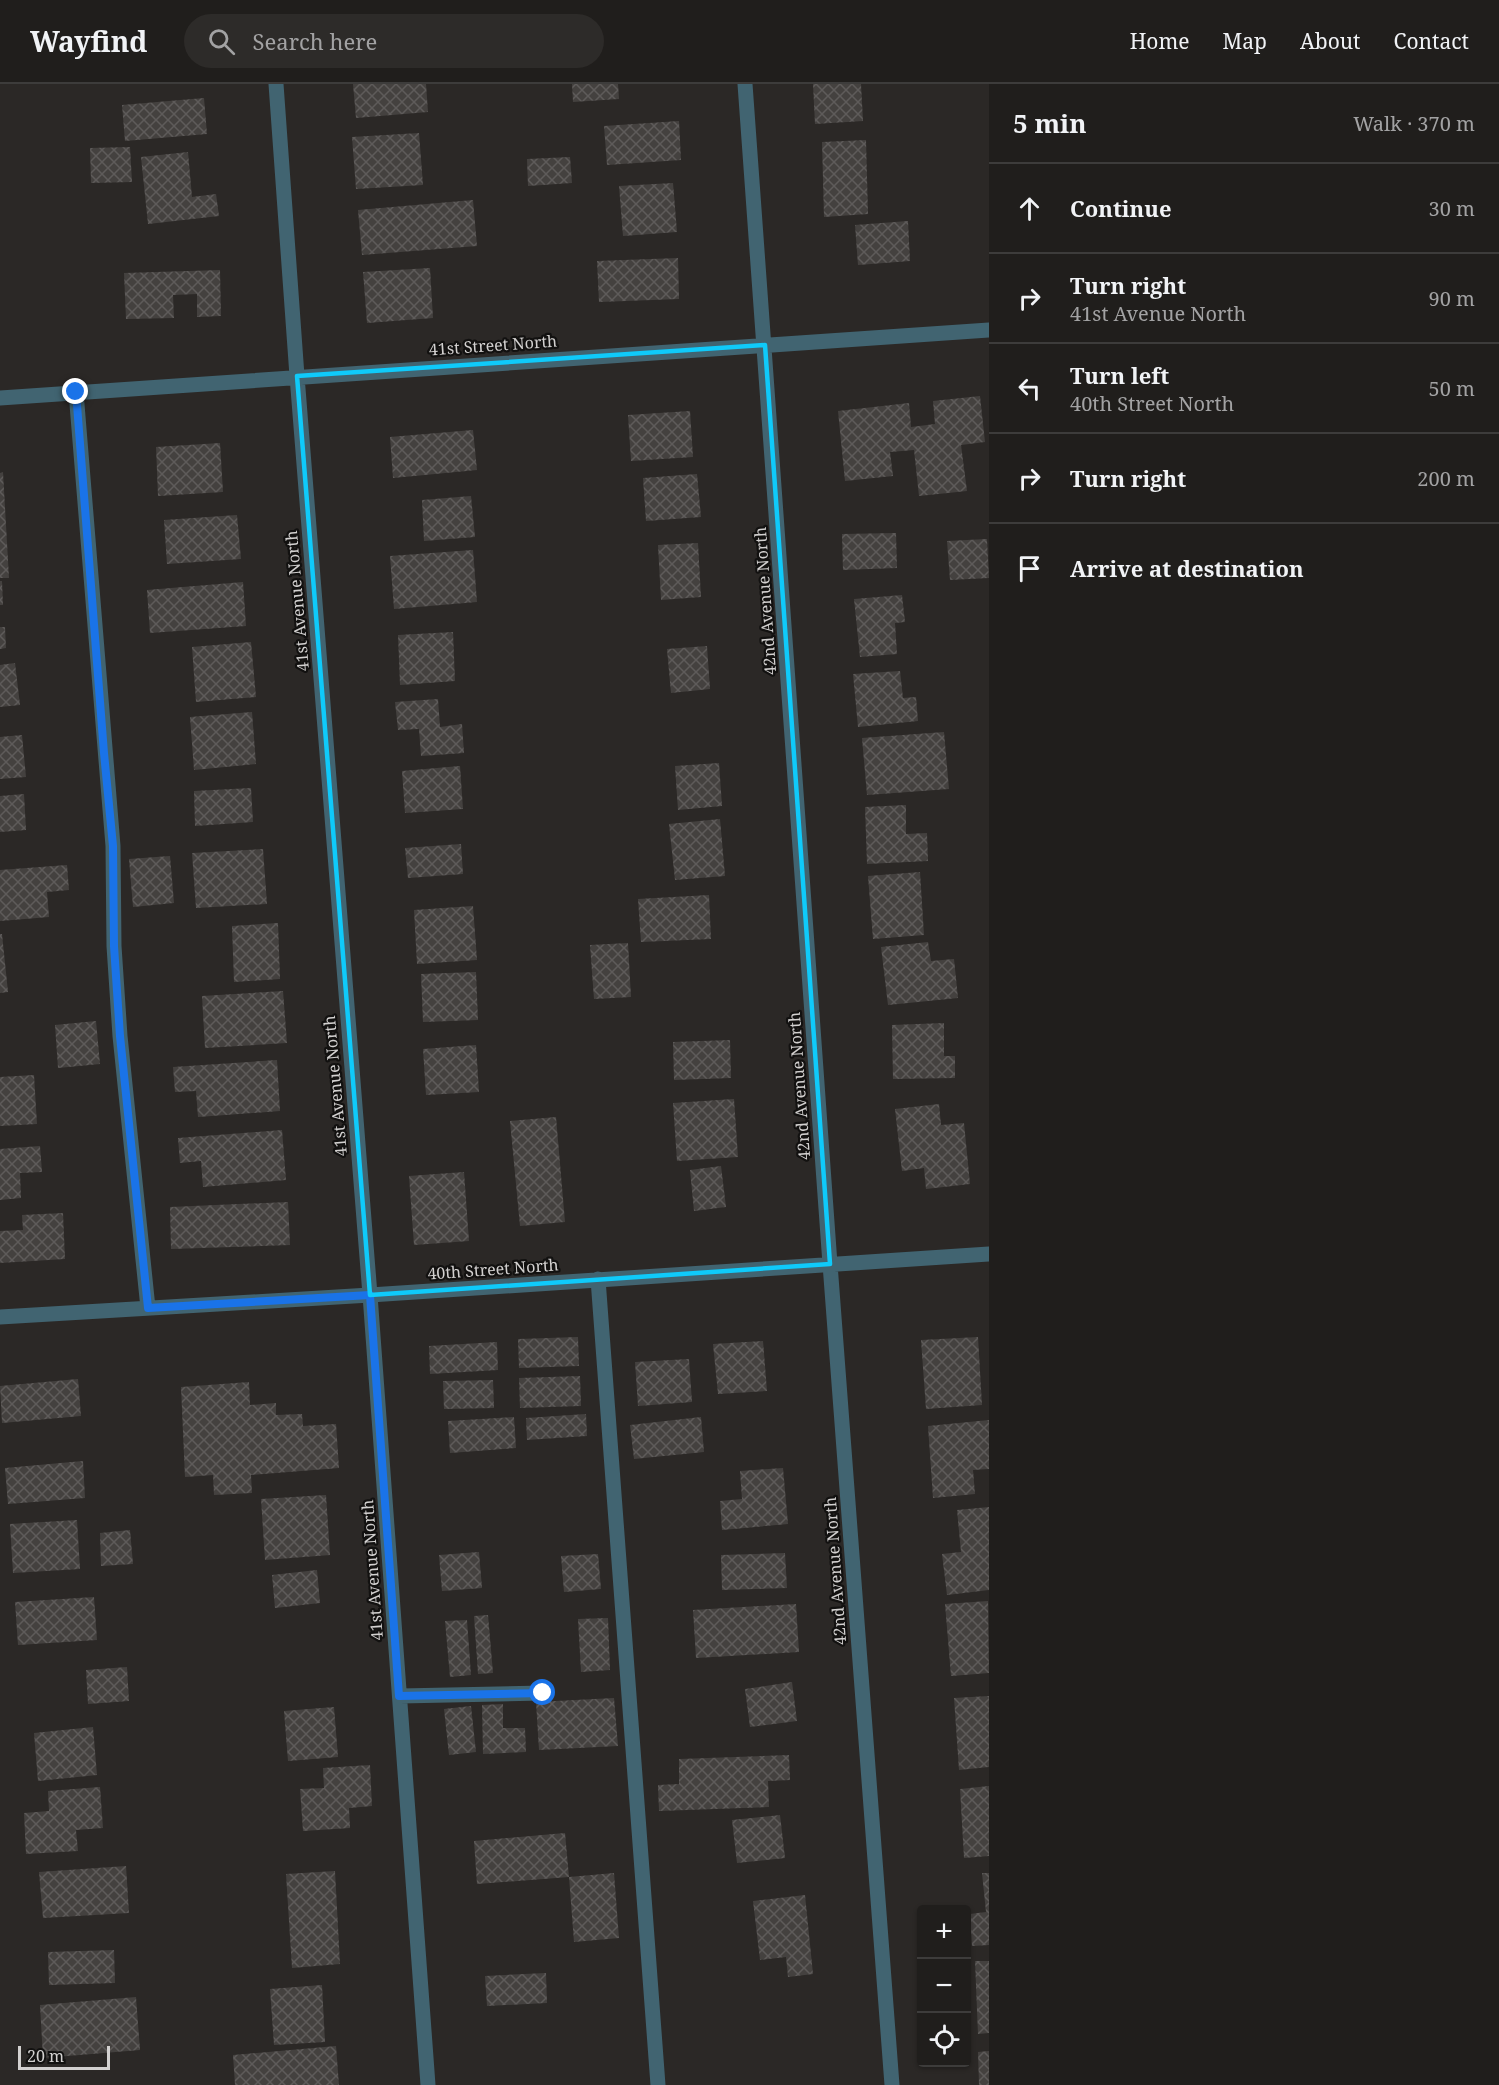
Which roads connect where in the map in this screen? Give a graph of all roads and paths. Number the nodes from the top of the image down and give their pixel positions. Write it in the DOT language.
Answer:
graph roads {
  1 [pos="276,84"];
  2 [pos="745,84"];
  3 [pos="989,330"];
  4 [pos="765,345"];
  5 [pos="297,376"];
  6 [pos="76,392"];
  7 [pos="0,398"];
  8 [pos="989,1254"];
  9 [pos="830,1264"];
  10 [pos="598,1280"];
  11 [pos="370,1295"];
  12 [pos="148,1308"];
  13 [pos="0,1317"];
  14 [pos="543,1693"];
  15 [pos="399,1696"];
  16 [pos="428,2085"];
  17 [pos="658,2085"];
  18 [pos="892,2085"];
  1 -- 5 [label="street, 41st Avenue North"];
  2 -- 4 [label="street, 42nd Avenue North"];
  3 -- 4 [label="street, 41st Street North"];
  4 -- 5 [label="street, 41st Street North"];
  4 -- 9 [label="street, 42nd Avenue North"];
  5 -- 6 [label="street, 41st Street North"];
  5 -- 11 [label="street, 41st Avenue North"];
  6 -- 7 [label="street, 41st Street North"];
  6 -- 12 [label="street"];
  8 -- 9 [label="street, 40th Street North"];
  9 -- 10 [label="street, 40th Street North"];
  9 -- 18 [label="street, 42nd Avenue North"];
  10 -- 11 [label="street, 40th Street North"];
  10 -- 17 [label="street"];
  11 -- 12 [label="street, 40th Street North"];
  11 -- 15 [label="street, 41st Avenue North"];
  12 -- 13 [label="street, 40th Street North"];
  14 -- 15 [label="street"];
  15 -- 16 [label="street, 41st Avenue North"];
}
